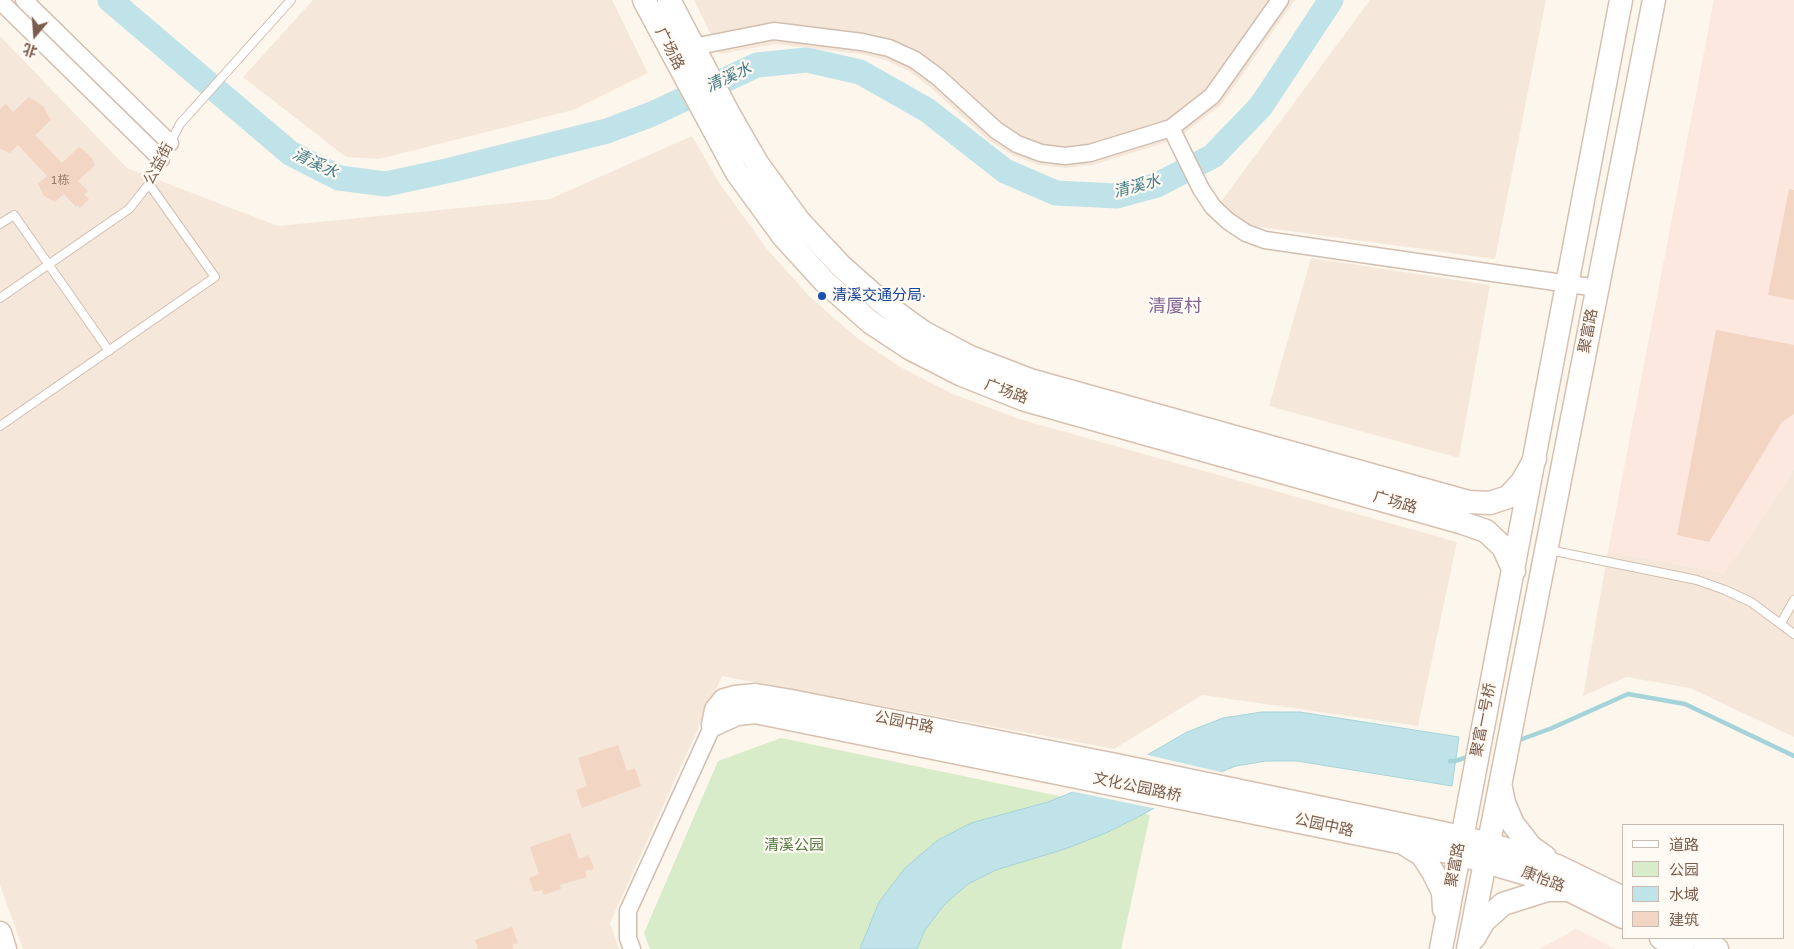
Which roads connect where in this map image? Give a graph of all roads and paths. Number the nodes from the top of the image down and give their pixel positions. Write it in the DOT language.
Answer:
graph roads {
  1 [pos="24,0"];
  2 [pos="291,0"];
  3 [pos="644,0"];
  4 [pos="669,0"];
  5 [pos="1280,0"];
  6 [pos="1621,0"];
  7 [pos="1654,0"];
  8 [pos="0,1"];
  9 [pos="687,52"];
  10 [pos="720,121"];
  11 [pos="1171,128"];
  12 [pos="170,143"];
  13 [pos="161,159"];
  14 [pos="149,184"];
  15 [pos="0,224"];
  16 [pos="49,264"];
  17 [pos="1568,284"];
  18 [pos="1597,288"];
  19 [pos="0,298"];
  20 [pos="109,350"];
  21 [pos="0,426"];
  22 [pos="1535,459"];
  23 [pos="1546,550"];
  24 [pos="1514,571"];
  25 [pos="1794,600"];
  26 [pos="1781,623"];
  27 [pos="1794,634"];
  28 [pos="1496,659"];
  29 [pos="1524,663"];
  30 [pos="713,725"];
  31 [pos="1111,764"];
  32 [pos="1084,777"];
  33 [pos="1472,781"];
  34 [pos="1500,782"];
  35 [pos="1215,786"];
  36 [pos="1189,799"];
  37 [pos="1404,843"];
  38 [pos="1460,846"];
  39 [pos="1486,853"];
  40 [pos="1557,866"];
  41 [pos="1571,891"];
  42 [pos="1622,898"];
  43 [pos="1622,916"];
  44 [pos="1446,922"];
  45 [pos="0,933"];
  46 [pos="1663,939"];
  47 [pos="1699,939"];
  48 [pos="627,945"];
  49 [pos="1468,948"];
  50 [pos="6,949"];
  51 [pos="1441,949"];
  52 [pos="1682,949"];
  53 [pos="1717,949"];
  1 -- 12 [label="street"];
  2 -- 12 [label="lane, 公益街"];
  3 -- 9 [label="street, 广场路"];
  4 -- 9 [label="street, 广场路"];
  5 -- 11 [label="street"];
  6 -- 17 [label="street, 聚富路"];
  7 -- 18 [label="street, 聚富路"];
  8 -- 13 [label="street"];
  9 -- 10 [label="street, 广场路"];
  9 -- 11 [label="street"];
  10 -- 22 [label="street, 广场路"];
  10 -- 24 [label="street, 广场路"];
  11 -- 17 [label="street"];
  12 -- 13 [label="lane, 公益街"];
  13 -- 14 [label="lane, 公益街"];
  14 -- 16 [label="lane, 公益街"];
  14 -- 20 [label="lane"];
  15 -- 16 [label="lane"];
  16 -- 19 [label="lane, 公益街"];
  16 -- 20 [label="lane"];
  17 -- 18 [label="street"];
  17 -- 22 [label="street, 聚富路"];
  18 -- 23 [label="street, 聚富路"];
  20 -- 21 [label="lane"];
  22 -- 24 [label="street, 聚富路"];
  23 -- 26 [label="lane"];
  23 -- 29 [label="street, 聚富路"];
  24 -- 28 [label="street, 聚富路"];
  25 -- 26 [label="lane"];
  26 -- 27 [label="lane"];
  28 -- 33 [label="street, 聚富一号桥"];
  29 -- 34 [label="street, 聚富一号桥"];
  30 -- 31 [label="street, 公园中路"];
  30 -- 32 [label="street, 公园中路"];
  30 -- 48 [label="street, 公园中路"];
  31 -- 35 [label="street, 文化公园路桥"];
  32 -- 36 [label="street, 文化公园路桥"];
  33 -- 38 [label="street, 聚富路"];
  34 -- 39 [label="street, 聚富路"];
  34 -- 40 [label="street"];
  35 -- 38 [label="street, 公园中路"];
  36 -- 37 [label="street, 公园中路"];
  37 -- 38 [label="street, 公园中路"];
  37 -- 44 [label="street"];
  38 -- 39 [label="street, 康怡路"];
  38 -- 44 [label="street, 聚富路"];
  39 -- 40 [label="street, 康怡路"];
  39 -- 41 [label="street, 康怡路"];
  39 -- 49 [label="street, 聚富路"];
  40 -- 42 [label="street, 康怡路"];
  41 -- 43 [label="street, 康怡路"];
  41 -- 49 [label="street"];
  44 -- 51 [label="street, 聚富路"];
  45 -- 50 [label="street"];
  46 -- 52 [label="street"];
  47 -- 53 [label="street"];
}
